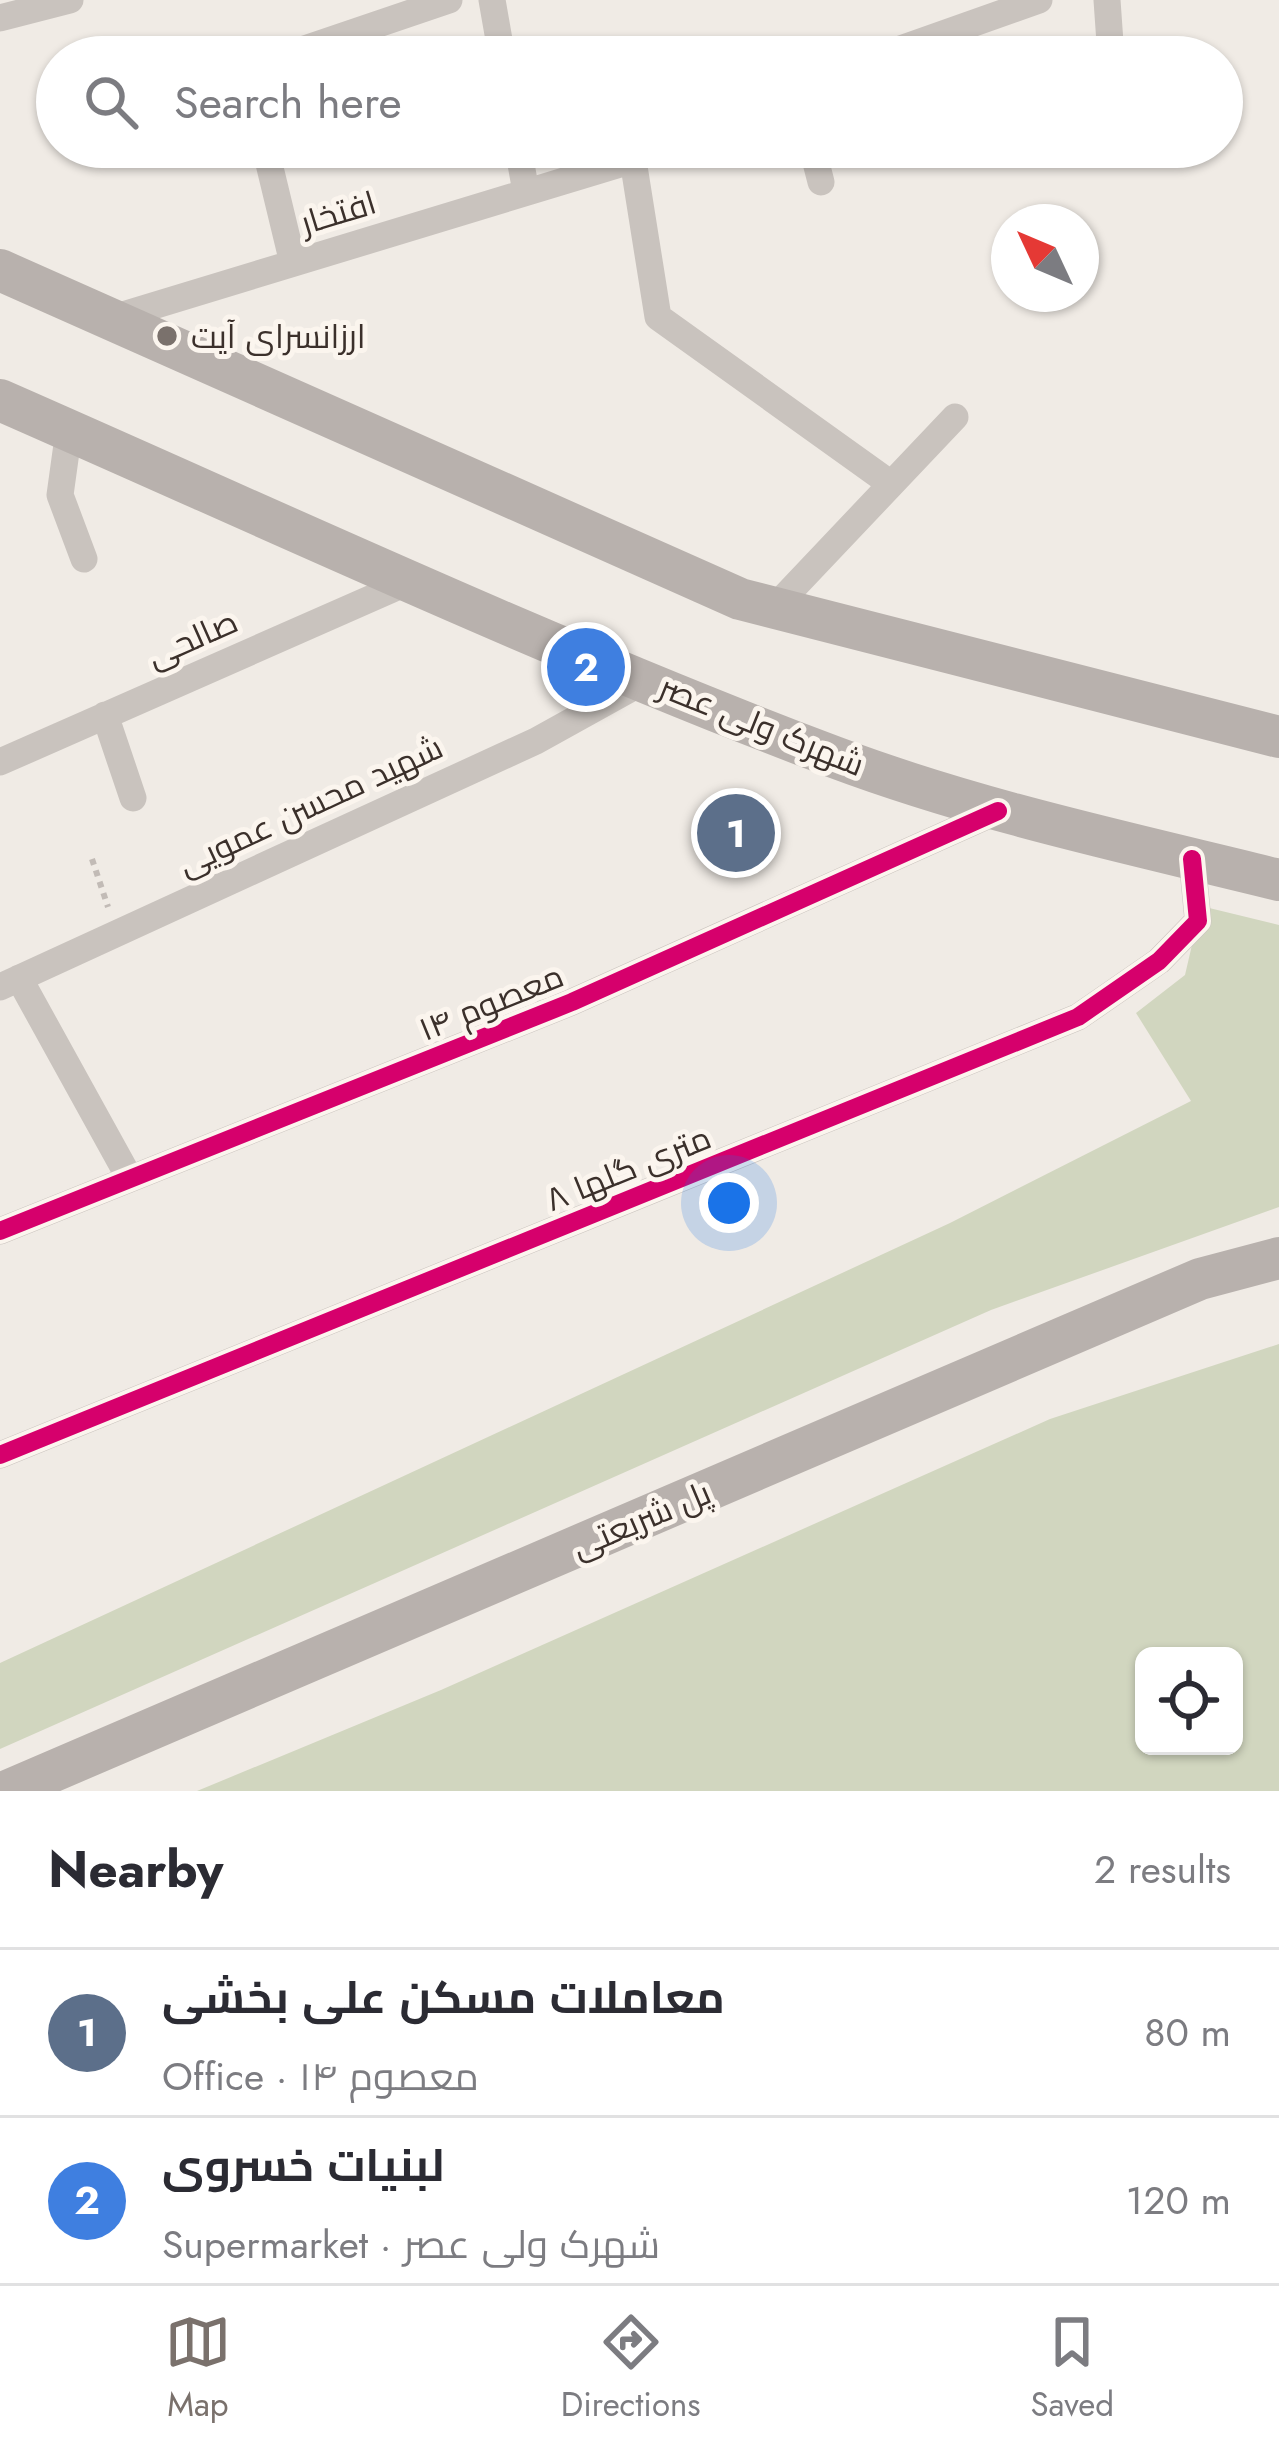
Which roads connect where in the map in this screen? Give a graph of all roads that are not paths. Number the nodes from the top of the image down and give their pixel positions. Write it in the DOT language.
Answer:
graph roads {
  1 [pos="70,0"];
  2 [pos="449,0"];
  3 [pos="492,0"];
  4 [pos="1039,0"];
  5 [pos="1107,0"];
  6 [pos="0,18"];
  7 [pos="343,36"];
  8 [pos="498,36"];
  9 [pos="937,36"];
  10 [pos="1110,36"];
  11 [pos="271,168"];
  12 [pos="522,168"];
  13 [pos="598,168"];
  14 [pos="644,168"];
  15 [pos="817,168"];
  16 [pos="821,182"];
  17 [pos="526,192"];
  18 [pos="293,263"];
  19 [pos="0,270"];
  20 [pos="110,319"];
  21 [pos="0,400"];
  22 [pos="955,417"];
  23 [pos="69,430"];
  24 [pos="892,484"];
  25 [pos="84,559"];
  26 [pos="413,580"];
  27 [pos="775,608"];
  28 [pos="646,680"];
  29 [pos="105,716"];
  30 [pos="1279,736"];
  31 [pos="0,762"];
  32 [pos="133,798"];
  33 [pos="998,812"];
  34 [pos="1192,859"];
  35 [pos="1279,880"];
  36 [pos="9,983"];
  37 [pos="130,1179"];
  38 [pos="0,1232"];
  39 [pos="1279,1258"];
  40 [pos="0,1455"];
  41 [pos="7,1791"];
  1 -- 6 [label="street"];
  2 -- 7 [label="street"];
  3 -- 8 [label="street"];
  4 -- 9 [label="street"];
  5 -- 10 [label="street"];
  11 -- 18 [label="street"];
  12 -- 17 [label="street"];
  13 -- 17 [label="street, افتخار"];
  14 -- 24 [label="street"];
  15 -- 16 [label="street"];
  17 -- 18 [label="street, افتخار"];
  18 -- 20 [label="street, افتخار"];
  19 -- 20 [label="main road"];
  20 -- 27 [label="main road"];
  21 -- 23 [label="main road, شهرک ولی عصر"];
  22 -- 24 [label="street"];
  23 -- 25 [label="street"];
  23 -- 26 [label="main road, شهرک ولی عصر"];
  24 -- 27 [label="street"];
  26 -- 28 [label="main road, شهرک ولی عصر"];
  26 -- 29 [label="street, صالحی"];
  27 -- 30 [label="main road"];
  28 -- 33 [label="main road, شهرک ولی عصر"];
  28 -- 36 [label="street, شهید محسن عمویی"];
  29 -- 31 [label="street, صالحی"];
  29 -- 32 [label="street"];
  33 -- 34 [label="main road, شهرک ولی عصر"];
  33 -- 37 [label="street, ۱۴ معصوم"];
  34 -- 35 [label="main road, شهرک ولی عصر"];
  34 -- 40 [label="street, ۸ متری گلها"];
  36 -- 37 [label="street"];
  37 -- 38 [label="street, ۱۴ معصوم"];
  39 -- 41 [label="main road, پل شریعتی"];
}
